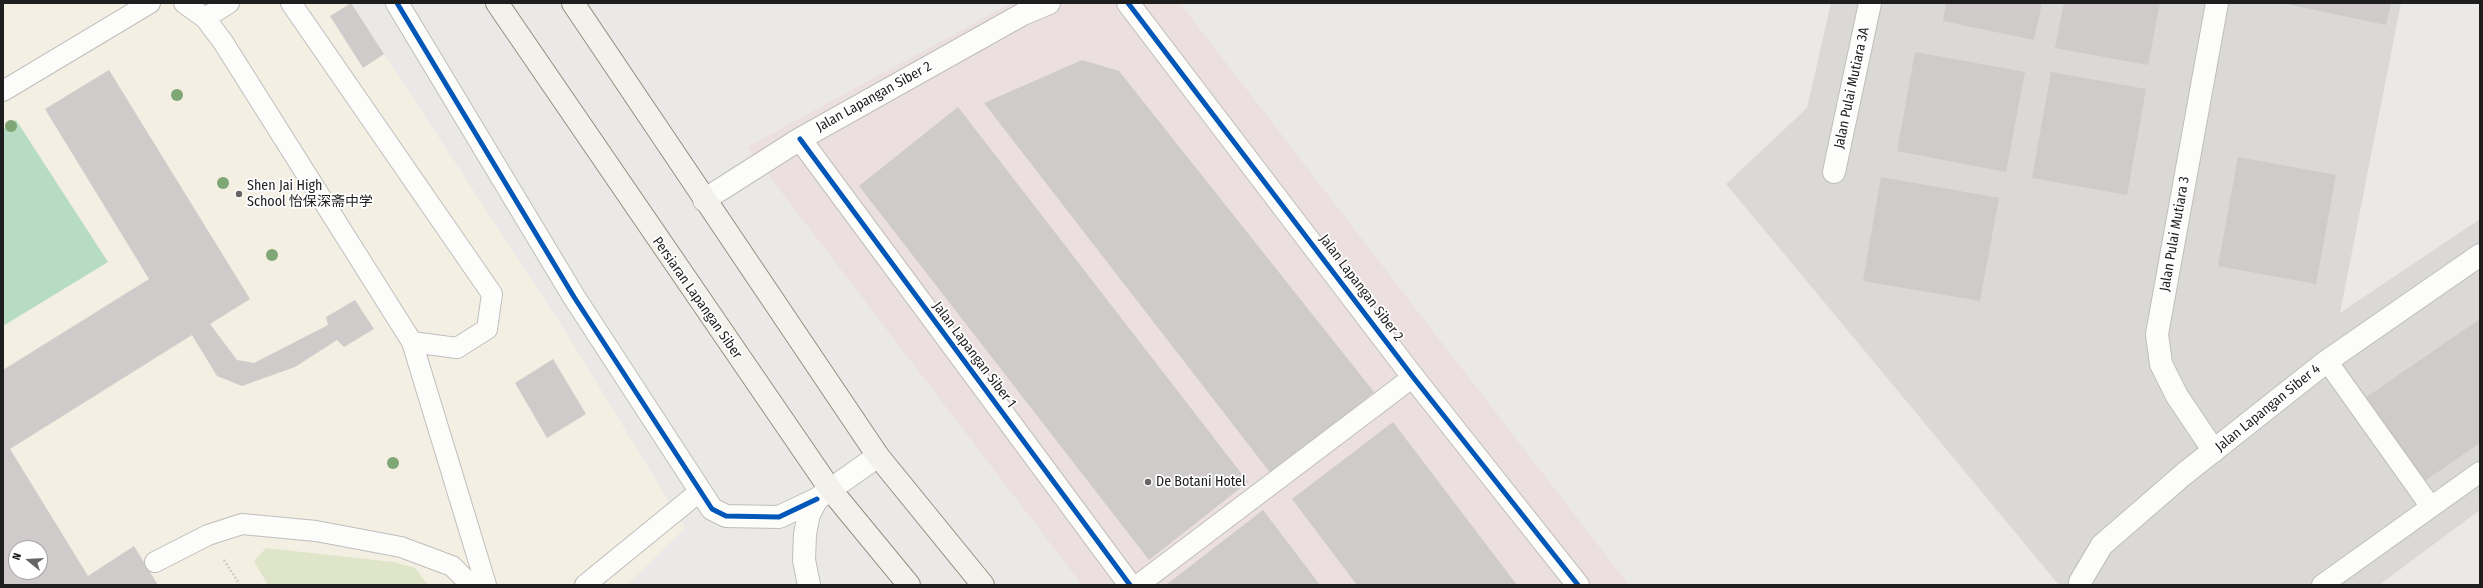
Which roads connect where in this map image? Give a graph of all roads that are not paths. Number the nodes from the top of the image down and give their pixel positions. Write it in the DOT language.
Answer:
graph roads {
  1 [pos="150,3"];
  2 [pos="184,3"];
  3 [pos="229,3"];
  4 [pos="291,3"];
  5 [pos="397,3"];
  6 [pos="497,3"];
  7 [pos="573,3"];
  8 [pos="1049,3"];
  9 [pos="1128,3"];
  10 [pos="1870,3"];
  11 [pos="2217,3"];
  12 [pos="205,18"];
  13 [pos="3,91"];
  14 [pos="800,139"];
  15 [pos="1834,172"];
  16 [pos="704,200"];
  17 [pos="2480,255"];
  18 [pos="412,342"];
  19 [pos="2327,360"];
  20 [pos="1414,377"];
  21 [pos="2214,452"];
  22 [pos="878,456"];
  23 [pos="2480,472"];
  24 [pos="700,492"];
  25 [pos="823,494"];
  26 [pos="2431,507"];
  27 [pos="155,562"];
  28 [pos="471,585"];
  29 [pos="486,585"];
  30 [pos="585,585"];
  31 [pos="809,585"];
  32 [pos="909,585"];
  33 [pos="983,585"];
  34 [pos="1130,585"];
  35 [pos="1138,585"];
  36 [pos="1578,585"];
  37 [pos="2080,585"];
  38 [pos="2322,585"];
  1 -- 13 [label="lane"];
  2 -- 12 [label="lane"];
  3 -- 12 [label="lane"];
  4 -- 18 [label="lane"];
  5 -- 24 [label="street"];
  6 -- 25 [label="main road, Persiaran Lapangan Siber"];
  7 -- 16 [label="main road"];
  8 -- 14 [label="street, Jalan Lapangan Siber 2"];
  9 -- 20 [label="street, Jalan Lapangan Siber 2"];
  10 -- 15 [label="street, Jalan Pulai Mutiara 3A"];
  11 -- 21 [label="street, Jalan Pulai Mutiara 3"];
  12 -- 18 [label="lane"];
  14 -- 16 [label="street, Jalan Lapangan Siber 2"];
  14 -- 34 [label="street, Jalan Lapangan Siber 1"];
  16 -- 22 [label="main road"];
  17 -- 19 [label="street, Jalan Lapangan Siber 4"];
  18 -- 29 [label="lane"];
  19 -- 21 [label="street, Jalan Lapangan Siber 4"];
  19 -- 26 [label="lane"];
  20 -- 35 [label="lane"];
  20 -- 36 [label="street, Jalan Lapangan Siber 2"];
  21 -- 37 [label="street, Jalan Lapangan Siber 4"];
  22 -- 25 [label="street"];
  22 -- 33 [label="main road"];
  23 -- 26 [label="lane"];
  24 -- 25 [label="street"];
  24 -- 30 [label="lane"];
  25 -- 31 [label="street"];
  25 -- 32 [label="main road, Persiaran Lapangan Siber"];
  26 -- 38 [label="lane"];
  27 -- 28 [label="lane"];
}
